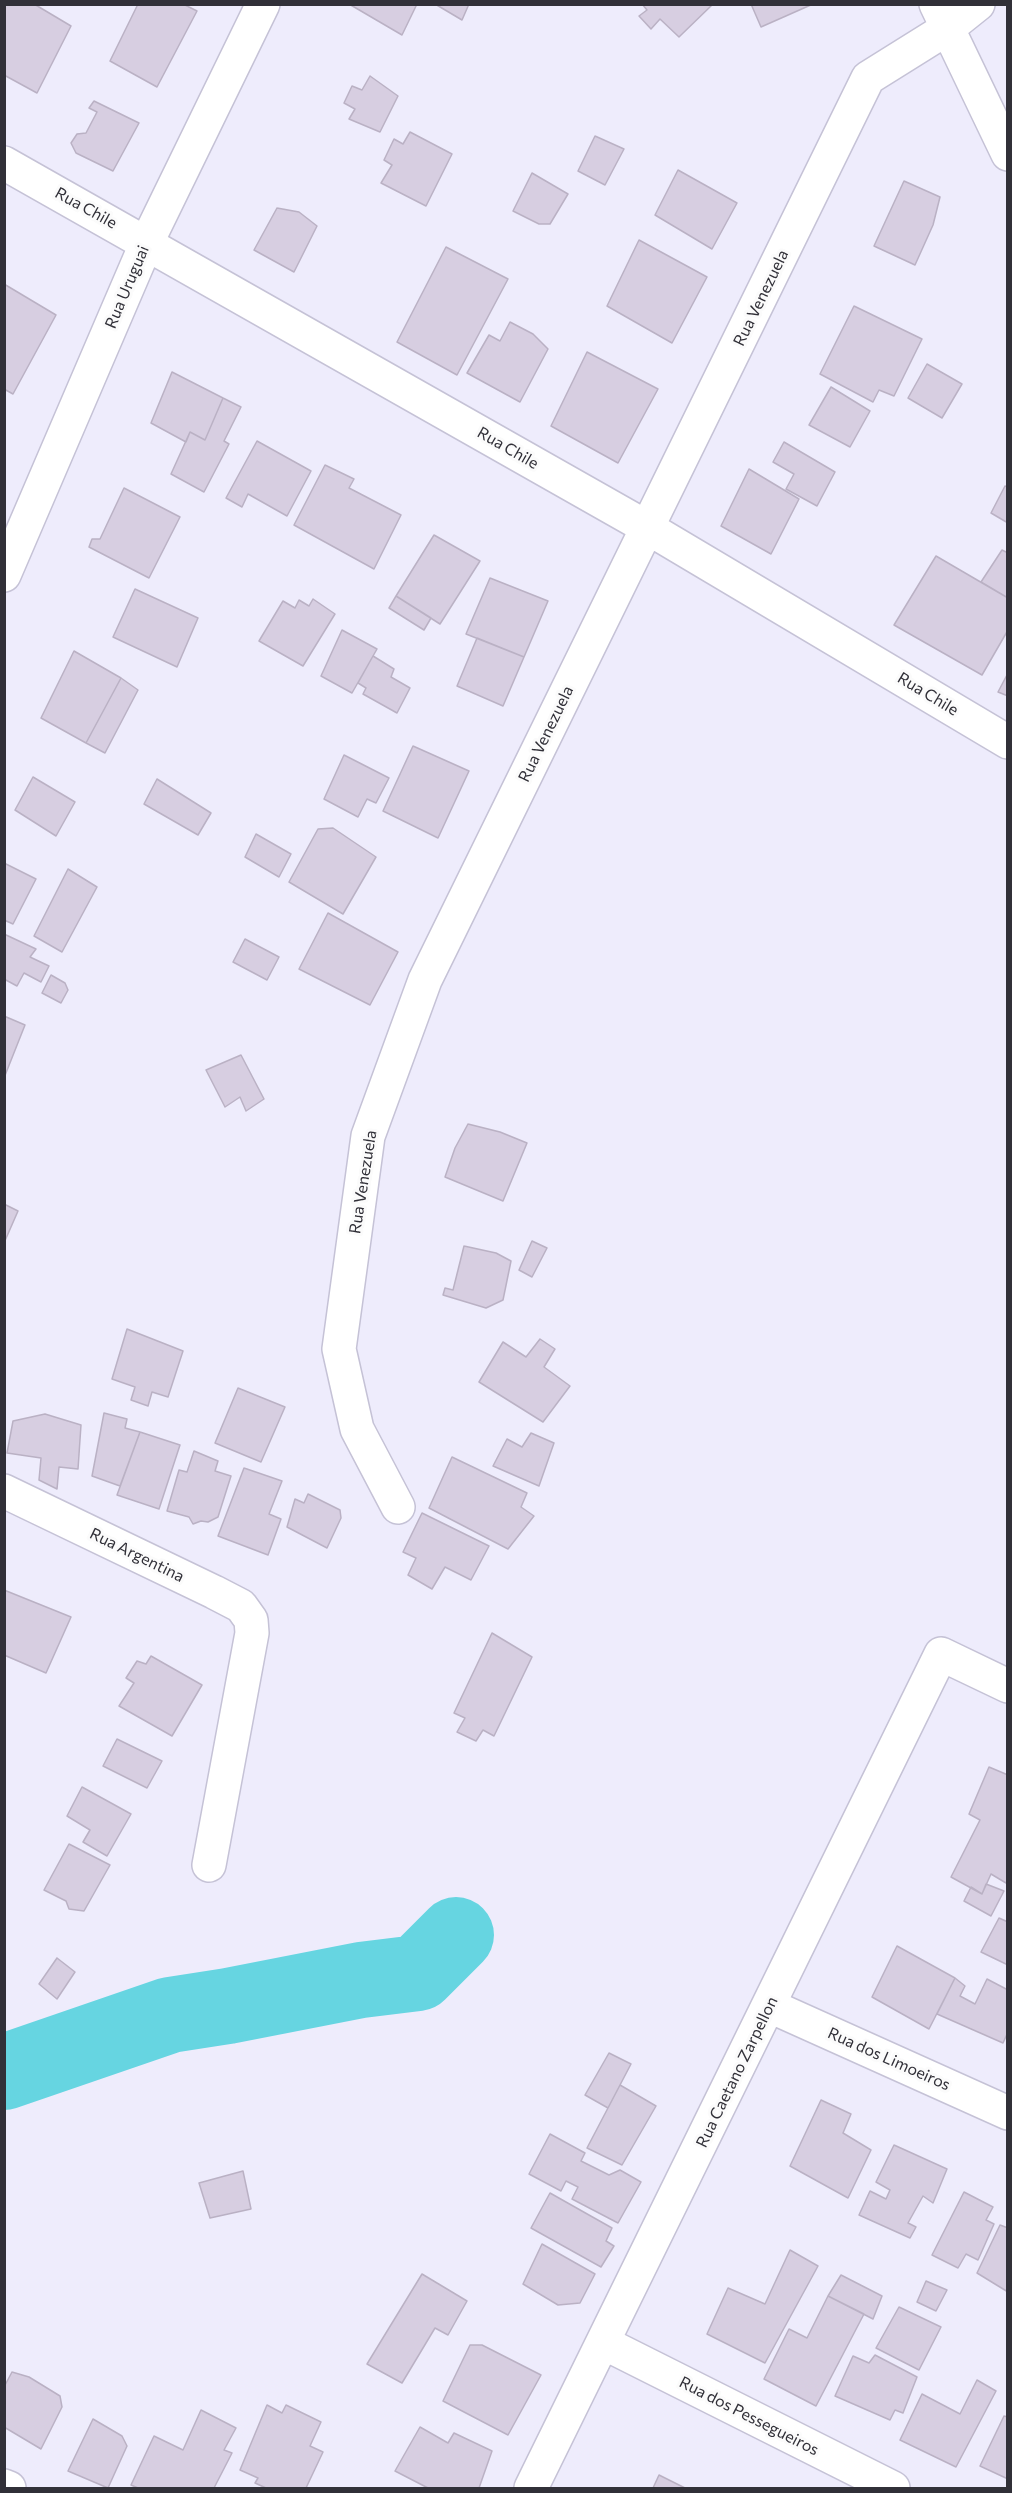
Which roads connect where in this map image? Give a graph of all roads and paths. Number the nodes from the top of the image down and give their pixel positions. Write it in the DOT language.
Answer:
graph roads {
  1 [pos="263,4"];
  2 [pos="978,4"];
  3 [pos="942,16"];
  4 [pos="1008,154"];
  5 [pos="4,163"];
  6 [pos="147,242"];
  7 [pos="648,528"];
  8 [pos="4,576"];
  9 [pos="1008,742"];
  10 [pos="4,1491"];
  11 [pos="398,1507"];
  12 [pos="1008,1686"];
  13 [pos="209,1865"];
  14 [pos="770,2006"];
  15 [pos="1008,2113"];
  16 [pos="604,2343"];
  17 [pos="4,2486"];
  18 [pos="9,2488"];
  19 [pos="531,2488"];
  20 [pos="893,2488"];
  1 -- 6 [label="street, Rua Uruguai"];
  2 -- 3 [label="street, Rua Venezuela"];
  3 -- 4 [label="street"];
  3 -- 7 [label="street, Rua Venezuela"];
  5 -- 6 [label="street, Rua Chile"];
  6 -- 7 [label="street, Rua Chile"];
  6 -- 8 [label="street, Rua Uruguai"];
  7 -- 9 [label="street, Rua Chile"];
  7 -- 11 [label="street, Rua Venezuela"];
  10 -- 13 [label="street, Rua Argentina"];
  12 -- 14 [label="street, Rua Caetano Zarpellon"];
  14 -- 15 [label="street, Rua dos Limoeiros"];
  14 -- 16 [label="street, Rua Caetano Zarpellon"];
  16 -- 19 [label="street, Rua Caetano Zarpellon"];
  16 -- 20 [label="street, Rua dos Pessegueiros"];
  17 -- 18 [label="street"];
}
